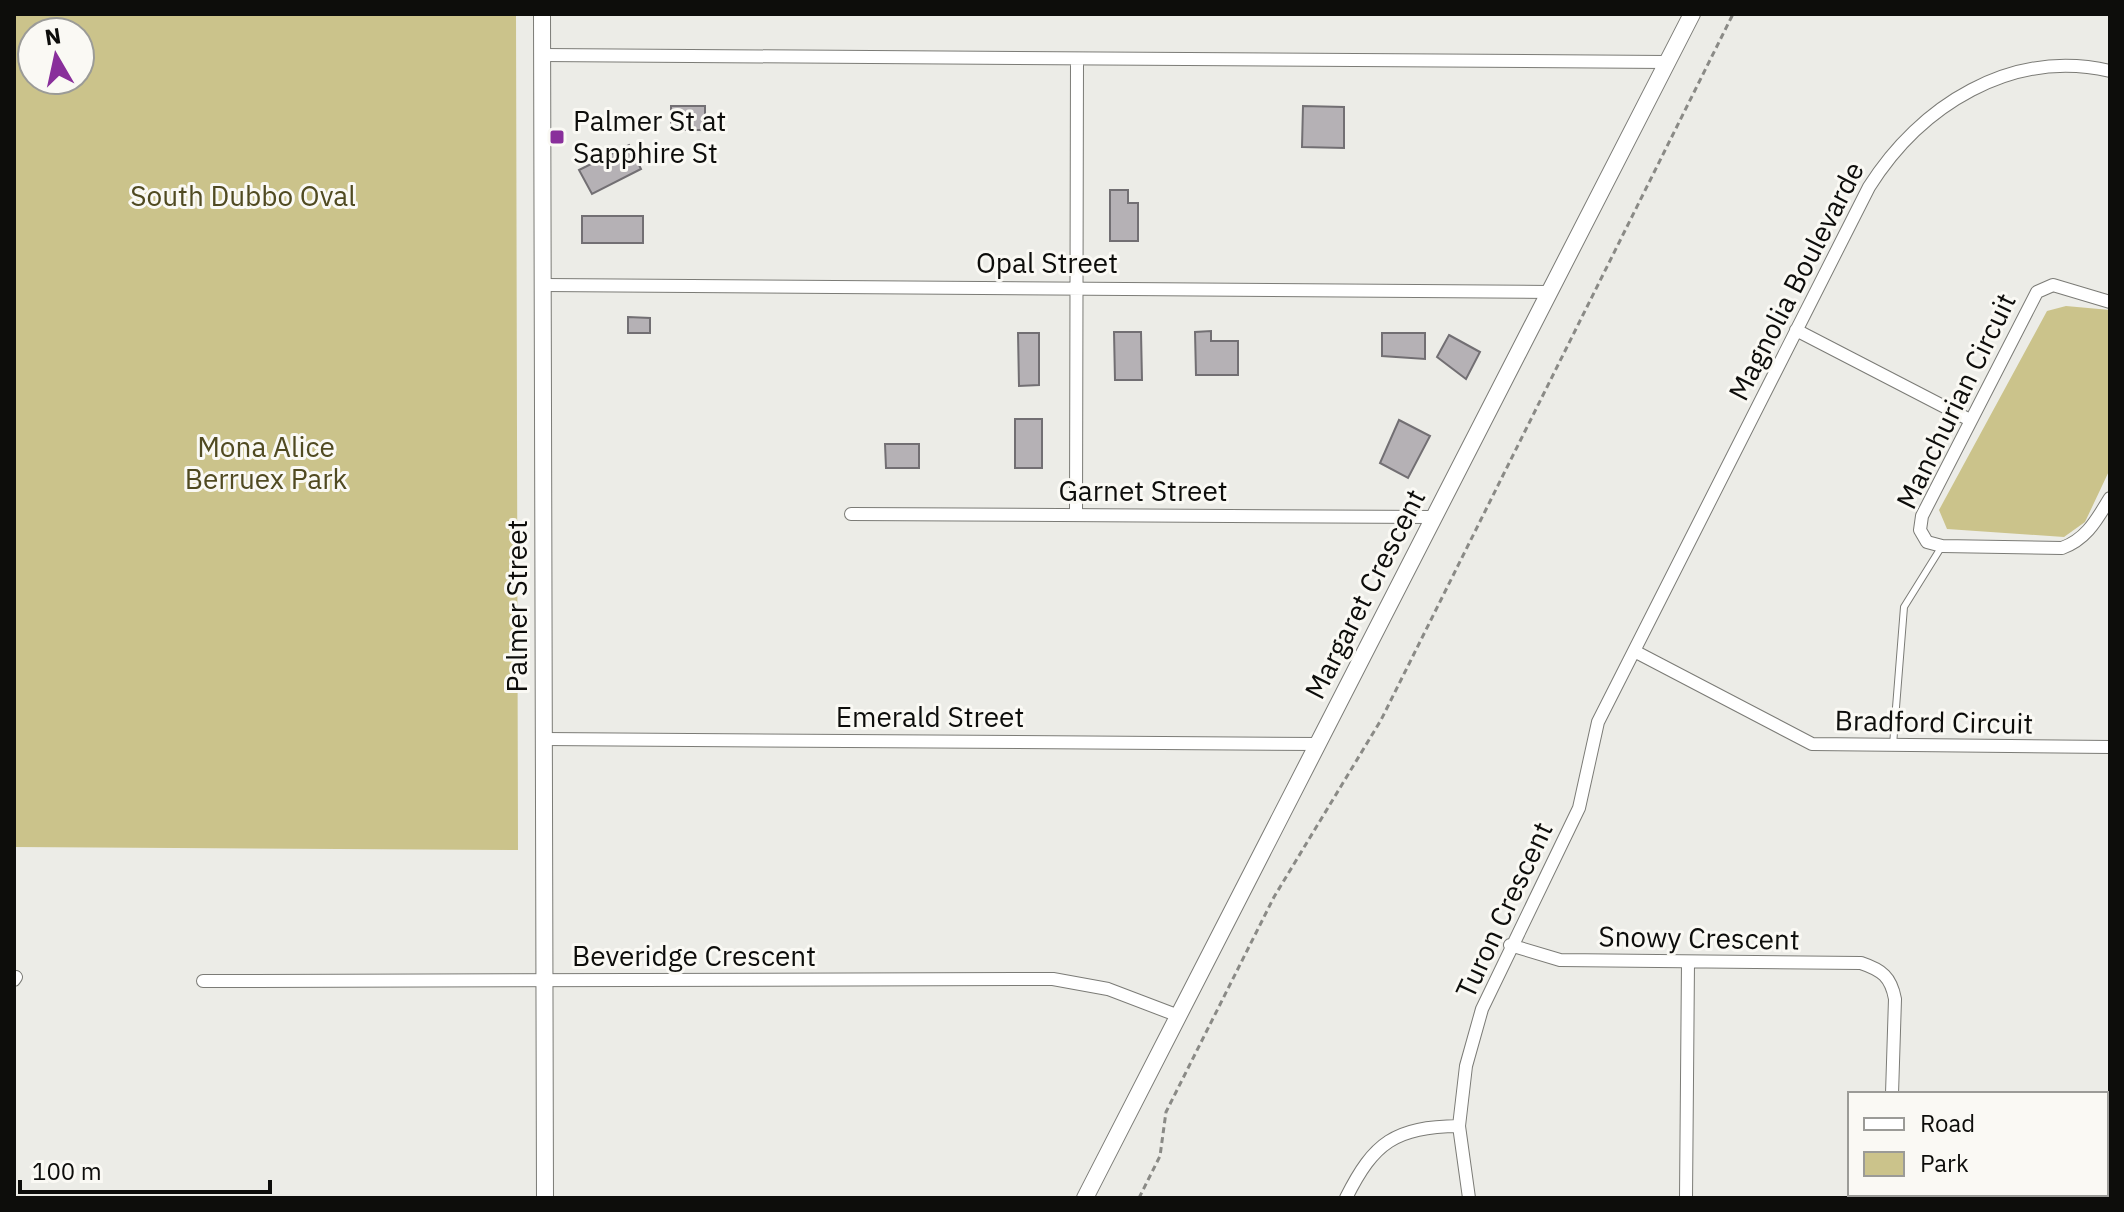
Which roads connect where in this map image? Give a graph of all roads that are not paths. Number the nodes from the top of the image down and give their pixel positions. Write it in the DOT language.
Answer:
graph roads {
  1 [pos="542,14"];
  2 [pos="1692,14"];
  3 [pos="542,55"];
  4 [pos="1077,59"];
  5 [pos="1667,62"];
  6 [pos="2110,71"];
  7 [pos="544,285"];
  8 [pos="1077,287"];
  9 [pos="1550,292"];
  10 [pos="2110,302"];
  11 [pos="1796,330"];
  12 [pos="1970,420"];
  13 [pos="2110,498"];
  14 [pos="851,514"];
  15 [pos="1076,515"];
  16 [pos="1434,517"];
  17 [pos="1942,546"];
  18 [pos="1636,652"];
  19 [pos="543,739"];
  20 [pos="1318,744"];
  21 [pos="1893,745"];
  22 [pos="2110,747"];
  23 [pos="1510,945"];
  24 [pos="1688,962"];
  25 [pos="203,981"];
  26 [pos="544,981"];
  27 [pos="1179,1016"];
  28 [pos="1892,1092"];
  29 [pos="1459,1126"];
  30 [pos="545,1198"];
  31 [pos="1085,1198"];
  32 [pos="1346,1198"];
  33 [pos="1469,1198"];
  34 [pos="1686,1198"];
  1 -- 3 [label="street, Palmer Street"];
  2 -- 5 [label="street, Margaret Crescent"];
  3 -- 4 [label="street"];
  3 -- 7 [label="street, Palmer Street"];
  4 -- 5 [label="street"];
  4 -- 8 [label="street"];
  5 -- 9 [label="street, Margaret Crescent"];
  6 -- 11 [label="street, Magnolia Boulevarde"];
  7 -- 8 [label="street, Opal Street"];
  7 -- 19 [label="street, Palmer Street"];
  8 -- 9 [label="street, Opal Street"];
  8 -- 15 [label="street"];
  9 -- 16 [label="street, Margaret Crescent"];
  10 -- 12 [label="street, Manchurian Circuit"];
  11 -- 12 [label="street"];
  11 -- 18 [label="street, Magnolia Boulevarde"];
  12 -- 17 [label="street, Manchurian Circuit"];
  13 -- 17 [label="street, Manchurian Circuit"];
  14 -- 15 [label="street, Garnet Street"];
  15 -- 16 [label="street, Garnet Street"];
  16 -- 20 [label="street, Margaret Crescent"];
  17 -- 21 [label="lane"];
  18 -- 21 [label="street, Bradford Circuit"];
  18 -- 23 [label="street, Turon Crescent"];
  19 -- 20 [label="street, Emerald Street"];
  19 -- 26 [label="street, Palmer Street"];
  20 -- 27 [label="street, Margaret Crescent"];
  21 -- 22 [label="street, Bradford Circuit"];
  23 -- 24 [label="street, Snowy Crescent"];
  23 -- 29 [label="street, Turon Crescent"];
  24 -- 28 [label="street, Snowy Crescent"];
  24 -- 34 [label="street"];
  25 -- 26 [label="street, Beveridge Crescent"];
  26 -- 27 [label="street, Beveridge Crescent"];
  26 -- 30 [label="street, Palmer Street"];
  27 -- 31 [label="street, Margaret Crescent"];
  29 -- 32 [label="street"];
  29 -- 33 [label="street, Turon Crescent"];
}
